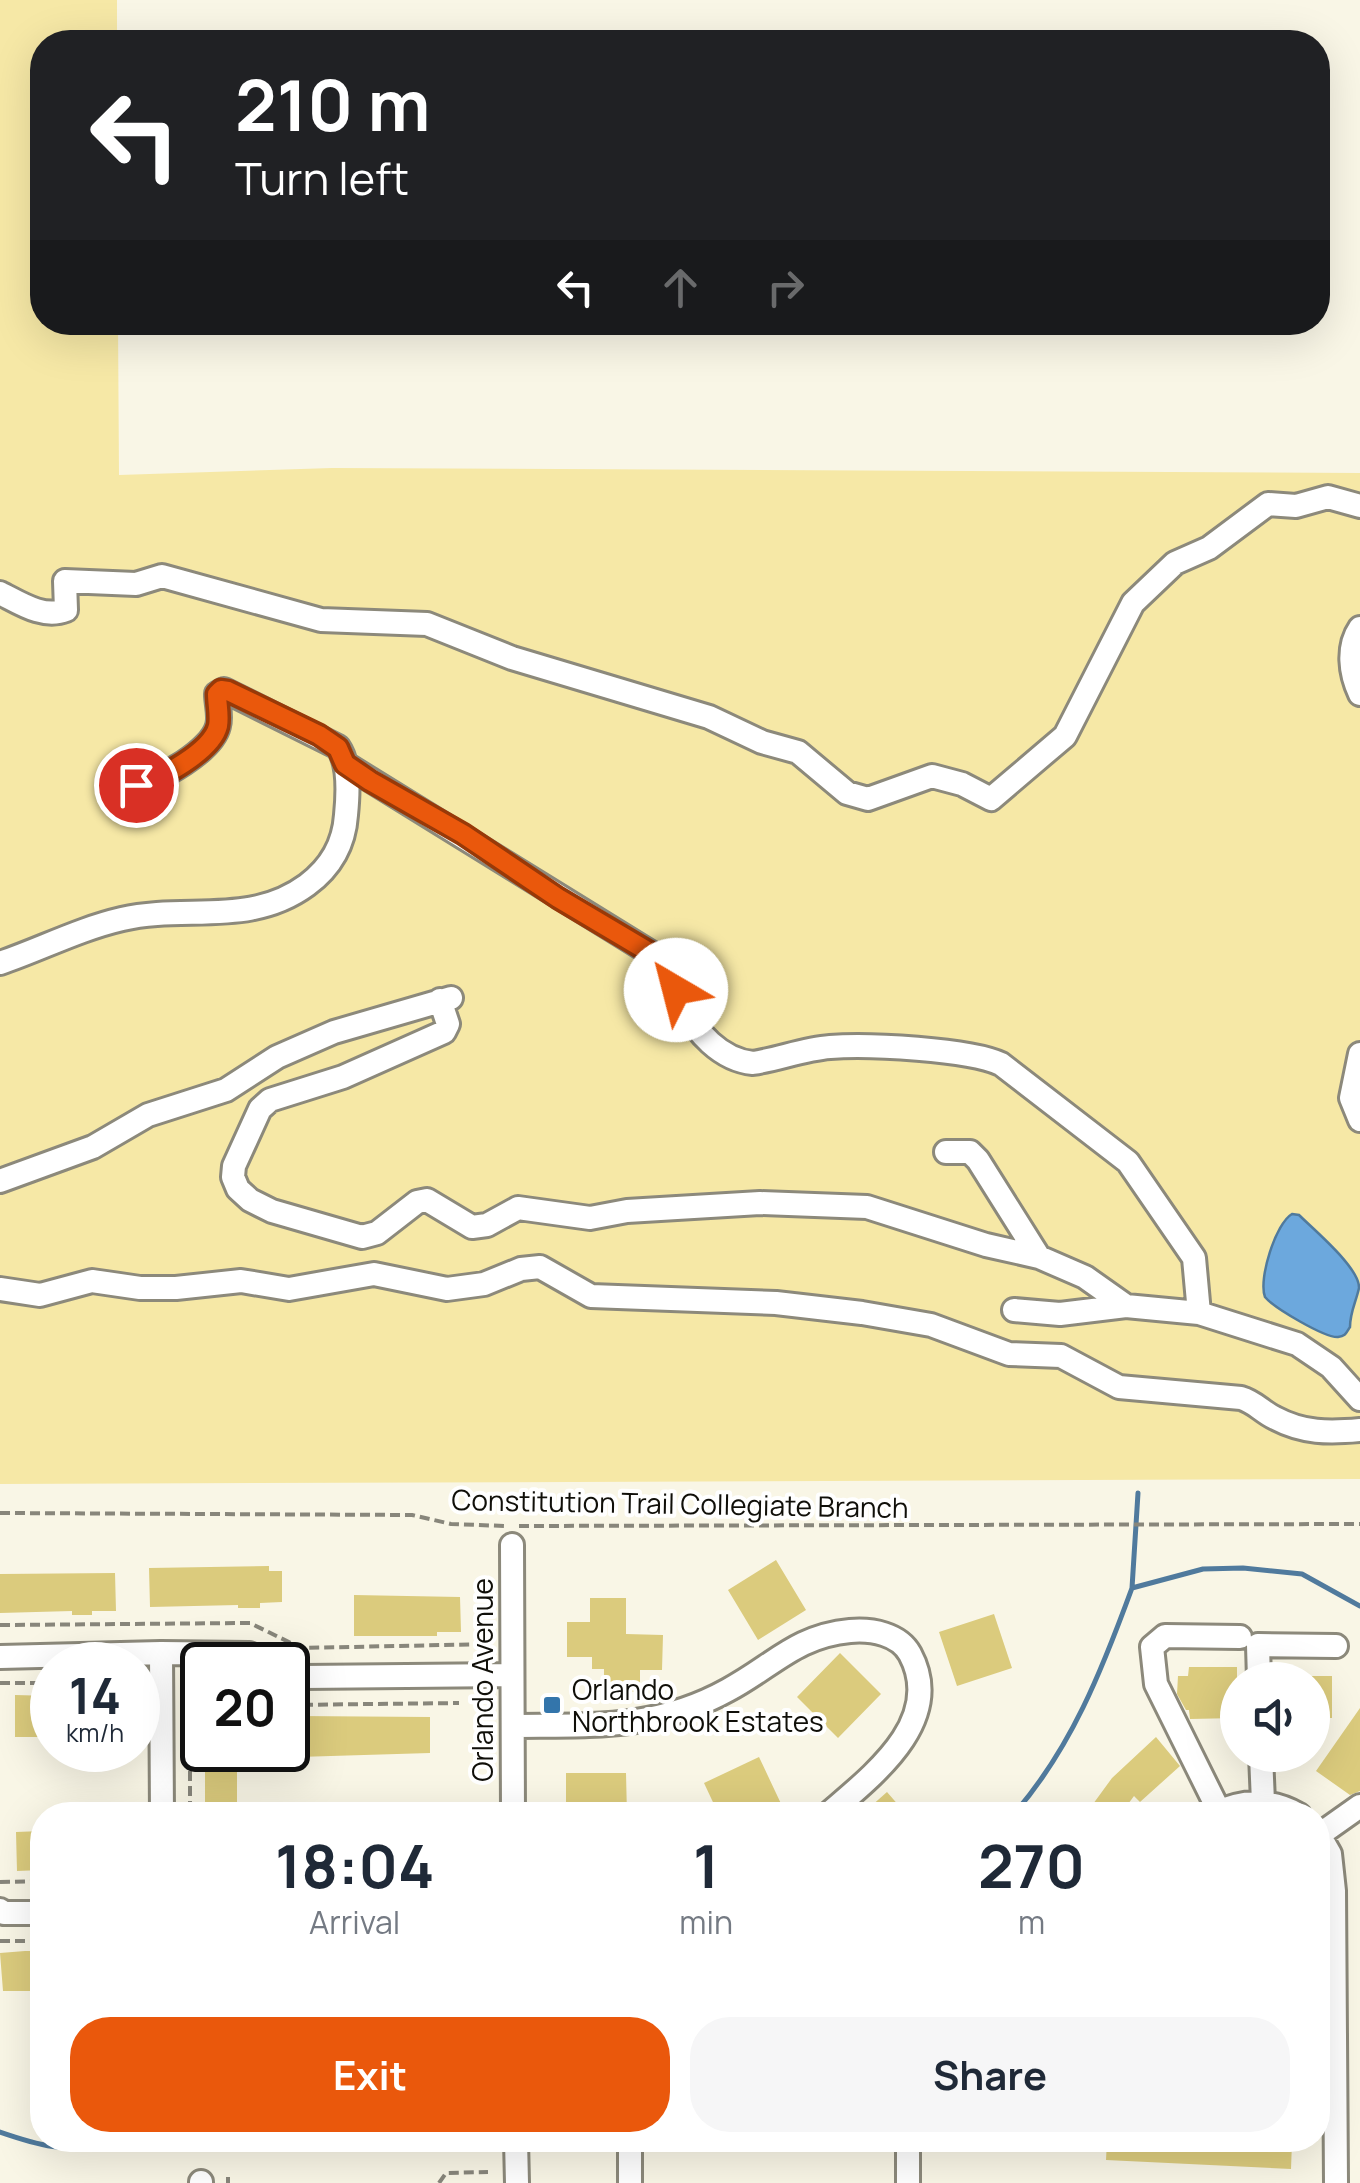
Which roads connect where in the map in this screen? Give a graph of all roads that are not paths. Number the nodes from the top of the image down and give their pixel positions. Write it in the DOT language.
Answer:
graph roads {
  1 [pos="1360,506"];
  2 [pos="0,593"];
  3 [pos="1360,628"];
  4 [pos="1360,694"];
  5 [pos="345,764"];
  6 [pos="136,785"];
  7 [pos="0,963"];
  8 [pos="1360,1054"];
  9 [pos="1360,1120"];
  10 [pos="946,1152"];
  11 [pos="0,1182"];
  12 [pos="1039,1257"];
  13 [pos="0,1289"];
  14 [pos="1126,1306"];
  15 [pos="1014,1310"];
  16 [pos="1204,1315"];
  17 [pos="1360,1398"];
  18 [pos="1360,1430"];
  19 [pos="512,1544"];
  20 [pos="1240,1636"];
  21 [pos="1336,1646"];
  22 [pos="161,1652"];
  23 [pos="180,1652"];
  24 [pos="0,1656"];
  25 [pos="1258,1662"];
  26 [pos="512,1676"];
  27 [pos="310,1677"];
  28 [pos="512,1726"];
  29 [pos="1259,1772"];
  30 [pos="162,1802"];
  31 [pos="513,1802"];
  32 [pos="842,1802"];
  33 [pos="1210,1802"];
  34 [pos="1256,1802"];
  35 [pos="1360,1806"];
  36 [pos="1330,1826"];
  37 [pos="0,1910"];
  38 [pos="30,1913"];
  39 [pos="1330,2017"];
  40 [pos="516,2152"];
  41 [pos="630,2152"];
  42 [pos="908,2152"];
  43 [pos="517,2183"];
  44 [pos="630,2183"];
  45 [pos="908,2183"];
  46 [pos="1336,2183"];
  1 -- 2 [label="street"];
  3 -- 4 [label="street"];
  5 -- 6 [label="street"];
  5 -- 7 [label="street"];
  5 -- 16 [label="street"];
  8 -- 9 [label="street"];
  10 -- 12 [label="street"];
  11 -- 12 [label="street"];
  12 -- 14 [label="street"];
  13 -- 18 [label="street"];
  14 -- 15 [label="street"];
  14 -- 16 [label="street"];
  16 -- 17 [label="street"];
  19 -- 26 [label="street, Orlando Avenue"];
  20 -- 33 [label="street"];
  21 -- 25 [label="street"];
  22 -- 23 [label="street"];
  22 -- 24 [label="street"];
  22 -- 30 [label="street"];
  26 -- 27 [label="street"];
  26 -- 28 [label="street, Orlando Avenue"];
  28 -- 31 [label="street, Orlando Avenue"];
  28 -- 32 [label="street"];
  29 -- 34 [label="street"];
  35 -- 36 [label="street"];
  37 -- 38 [label="street"];
  39 -- 46 [label="street"];
  40 -- 43 [label="street"];
  41 -- 44 [label="street"];
  42 -- 45 [label="street"];
}
